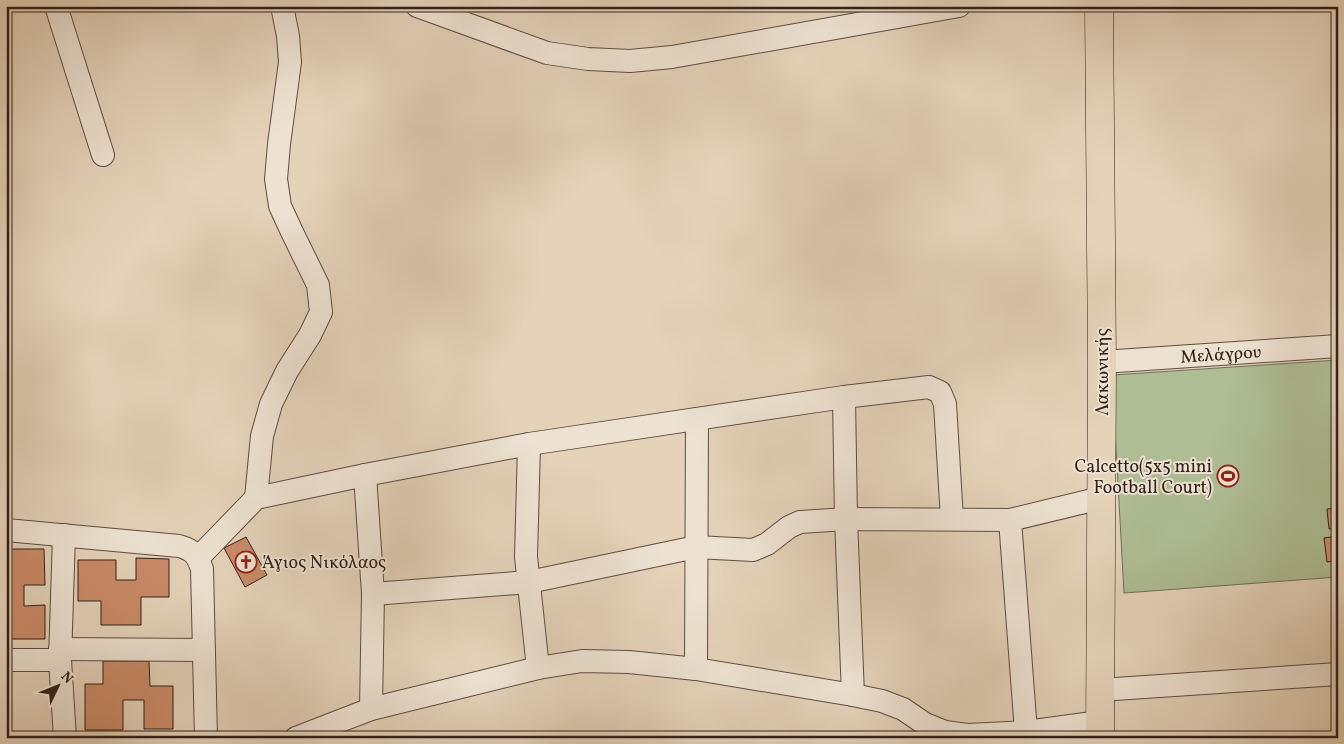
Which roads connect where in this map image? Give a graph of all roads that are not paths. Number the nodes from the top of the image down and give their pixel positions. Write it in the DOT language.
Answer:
graph roads {
  1 [pos="56,6"];
  2 [pos="282,6"];
  3 [pos="417,6"];
  4 [pos="959,6"];
  5 [pos="1099,6"];
  6 [pos="103,155"];
  7 [pos="1338,346"];
  8 [pos="1102,362"];
  9 [pos="844,398"];
  10 [pos="697,419"];
  11 [pos="528,444"];
  12 [pos="365,475"];
  13 [pos="256,498"];
  14 [pos="1101,498"];
  15 [pos="846,519"];
  16 [pos="952,519"];
  17 [pos="1010,520"];
  18 [pos="6,530"];
  19 [pos="64,535"];
  20 [pos="696,547"];
  21 [pos="198,558"];
  22 [pos="530,582"];
  23 [pos="373,594"];
  24 [pos="203,650"];
  25 [pos="60,655"];
  26 [pos="6,660"];
  27 [pos="538,668"];
  28 [pos="696,668"];
  29 [pos="1338,674"];
  30 [pos="1100,690"];
  31 [pos="853,695"];
  32 [pos="371,709"];
  33 [pos="1100,730"];
  34 [pos="1026,732"];
  35 [pos="65,738"];
  36 [pos="206,738"];
  37 [pos="296,738"];
  1 -- 6 [label="street"];
  2 -- 13 [label="street"];
  3 -- 4 [label="street"];
  5 -- 8 [label="main road, Λακωνικής"];
  7 -- 8 [label="street, Μελάγρου"];
  8 -- 14 [label="main road, Λακωνικής"];
  9 -- 10 [label="street"];
  9 -- 15 [label="street"];
  9 -- 16 [label="street"];
  10 -- 11 [label="street"];
  10 -- 20 [label="street"];
  11 -- 12 [label="street"];
  11 -- 22 [label="street"];
  12 -- 13 [label="street"];
  12 -- 23 [label="street"];
  13 -- 21 [label="street"];
  14 -- 17 [label="street"];
  14 -- 30 [label="main road, Λακωνικής"];
  15 -- 16 [label="street"];
  15 -- 20 [label="street"];
  15 -- 31 [label="street"];
  16 -- 17 [label="street"];
  17 -- 34 [label="street"];
  18 -- 19 [label="street"];
  19 -- 21 [label="street"];
  19 -- 25 [label="street"];
  20 -- 22 [label="street"];
  20 -- 28 [label="street"];
  21 -- 24 [label="street"];
  22 -- 23 [label="street"];
  22 -- 27 [label="street"];
  23 -- 32 [label="street"];
  24 -- 25 [label="street"];
  24 -- 36 [label="street"];
  25 -- 26 [label="street"];
  25 -- 35 [label="street"];
  27 -- 28 [label="street"];
  27 -- 32 [label="street"];
  28 -- 31 [label="street"];
  29 -- 30 [label="street"];
  30 -- 33 [label="main road, Λακωνικής"];
  31 -- 34 [label="street"];
  32 -- 37 [label="street"];
  33 -- 34 [label="street"];
}
